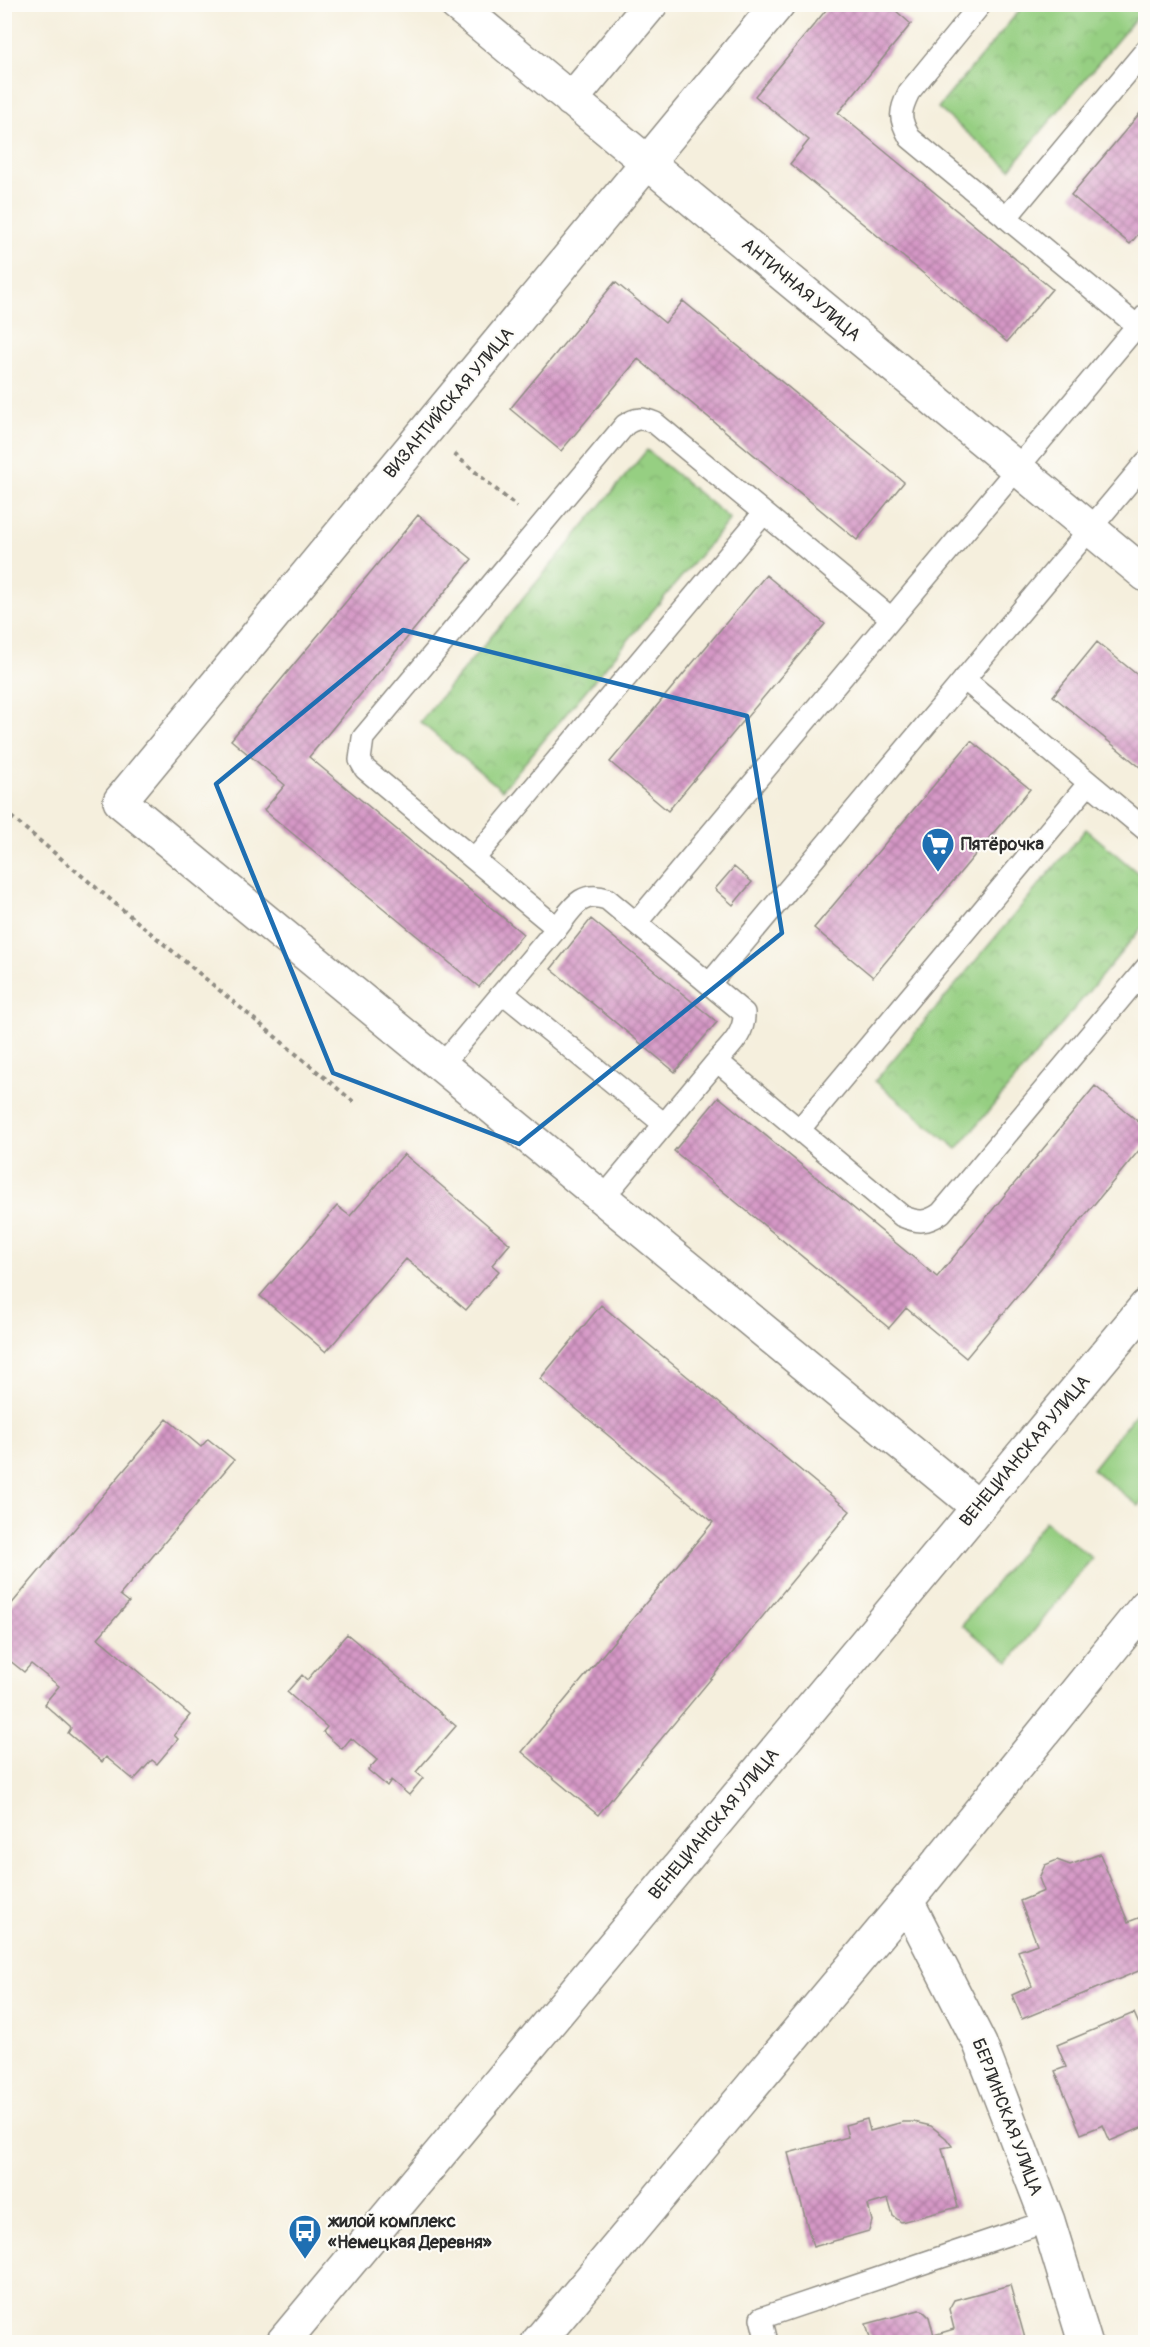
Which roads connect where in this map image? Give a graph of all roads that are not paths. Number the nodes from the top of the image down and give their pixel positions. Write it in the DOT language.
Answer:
graph roads {
  1 [pos="456,4"];
  2 [pos="651,4"];
  3 [pos="778,4"];
  4 [pos="981,4"];
  5 [pos="1146,50"];
  6 [pos="572,100"];
  7 [pos="647,163"];
  8 [pos="1006,218"];
  9 [pos="1141,320"];
  10 [pos="1146,462"];
  11 [pos="1017,469"];
  12 [pos="764,513"];
  13 [pos="1089,529"];
  14 [pos="1146,575"];
  15 [pos="891,618"];
  16 [pos="964,679"];
  17 [pos="1089,783"];
  18 [pos="1146,830"];
  19 [pos="474,859"];
  20 [pos="636,923"];
  21 [pos="557,928"];
  22 [pos="1146,968"];
  23 [pos="710,983"];
  24 [pos="503,993"];
  25 [pos="717,1061"];
  26 [pos="441,1066"];
  27 [pos="664,1124"];
  28 [pos="799,1130"];
  29 [pos="603,1198"];
  30 [pos="1146,1306"];
  31 [pos="978,1507"];
  32 [pos="1146,1606"];
  33 [pos="907,1901"];
  34 [pos="1048,2221"];
  35 [pos="283,2343"];
  36 [pos="538,2343"];
  37 [pos="767,2343"];
  38 [pos="1085,2343"];
  1 -- 6 [label="street, АНТИЧНАЯ УЛИЦА"];
  2 -- 6 [label="street"];
  3 -- 7 [label="street, ВИЗАНТИЙСКАЯ УЛИЦА"];
  4 -- 8 [label="lane"];
  5 -- 8 [label="lane"];
  6 -- 7 [label="street, АНТИЧНАЯ УЛИЦА"];
  7 -- 11 [label="street, АНТИЧНАЯ УЛИЦА"];
  7 -- 26 [label="street, ВИЗАНТИЙСКАЯ УЛИЦА"];
  8 -- 9 [label="lane"];
  9 -- 11 [label="lane"];
  10 -- 13 [label="lane"];
  11 -- 13 [label="street, АНТИЧНАЯ УЛИЦА"];
  11 -- 15 [label="lane"];
  12 -- 15 [label="lane"];
  12 -- 19 [label="lane"];
  12 -- 19 [label="lane"];
  13 -- 14 [label="street, АНТИЧНАЯ УЛИЦА"];
  13 -- 16 [label="lane"];
  15 -- 20 [label="lane"];
  16 -- 17 [label="lane"];
  16 -- 23 [label="lane"];
  17 -- 18 [label="lane"];
  17 -- 28 [label="lane"];
  19 -- 21 [label="lane"];
  20 -- 21 [label="lane"];
  20 -- 23 [label="lane"];
  21 -- 24 [label="lane"];
  22 -- 28 [label="lane"];
  23 -- 25 [label="lane"];
  24 -- 26 [label="lane"];
  24 -- 27 [label="lane"];
  25 -- 27 [label="lane"];
  25 -- 28 [label="lane"];
  26 -- 29 [label="street"];
  27 -- 29 [label="lane"];
  29 -- 31 [label="street"];
  30 -- 31 [label="street, ВЕНЕЦИАНСКАЯ УЛИЦА"];
  31 -- 35 [label="street, ВЕНЕЦИАНСКАЯ УЛИЦА"];
  32 -- 33 [label="street"];
  33 -- 34 [label="street, БЕРЛИНСКАЯ УЛИЦА"];
  33 -- 36 [label="street"];
  34 -- 37 [label="lane"];
  34 -- 38 [label="street, БЕРЛИНСКАЯ УЛИЦА"];
}
